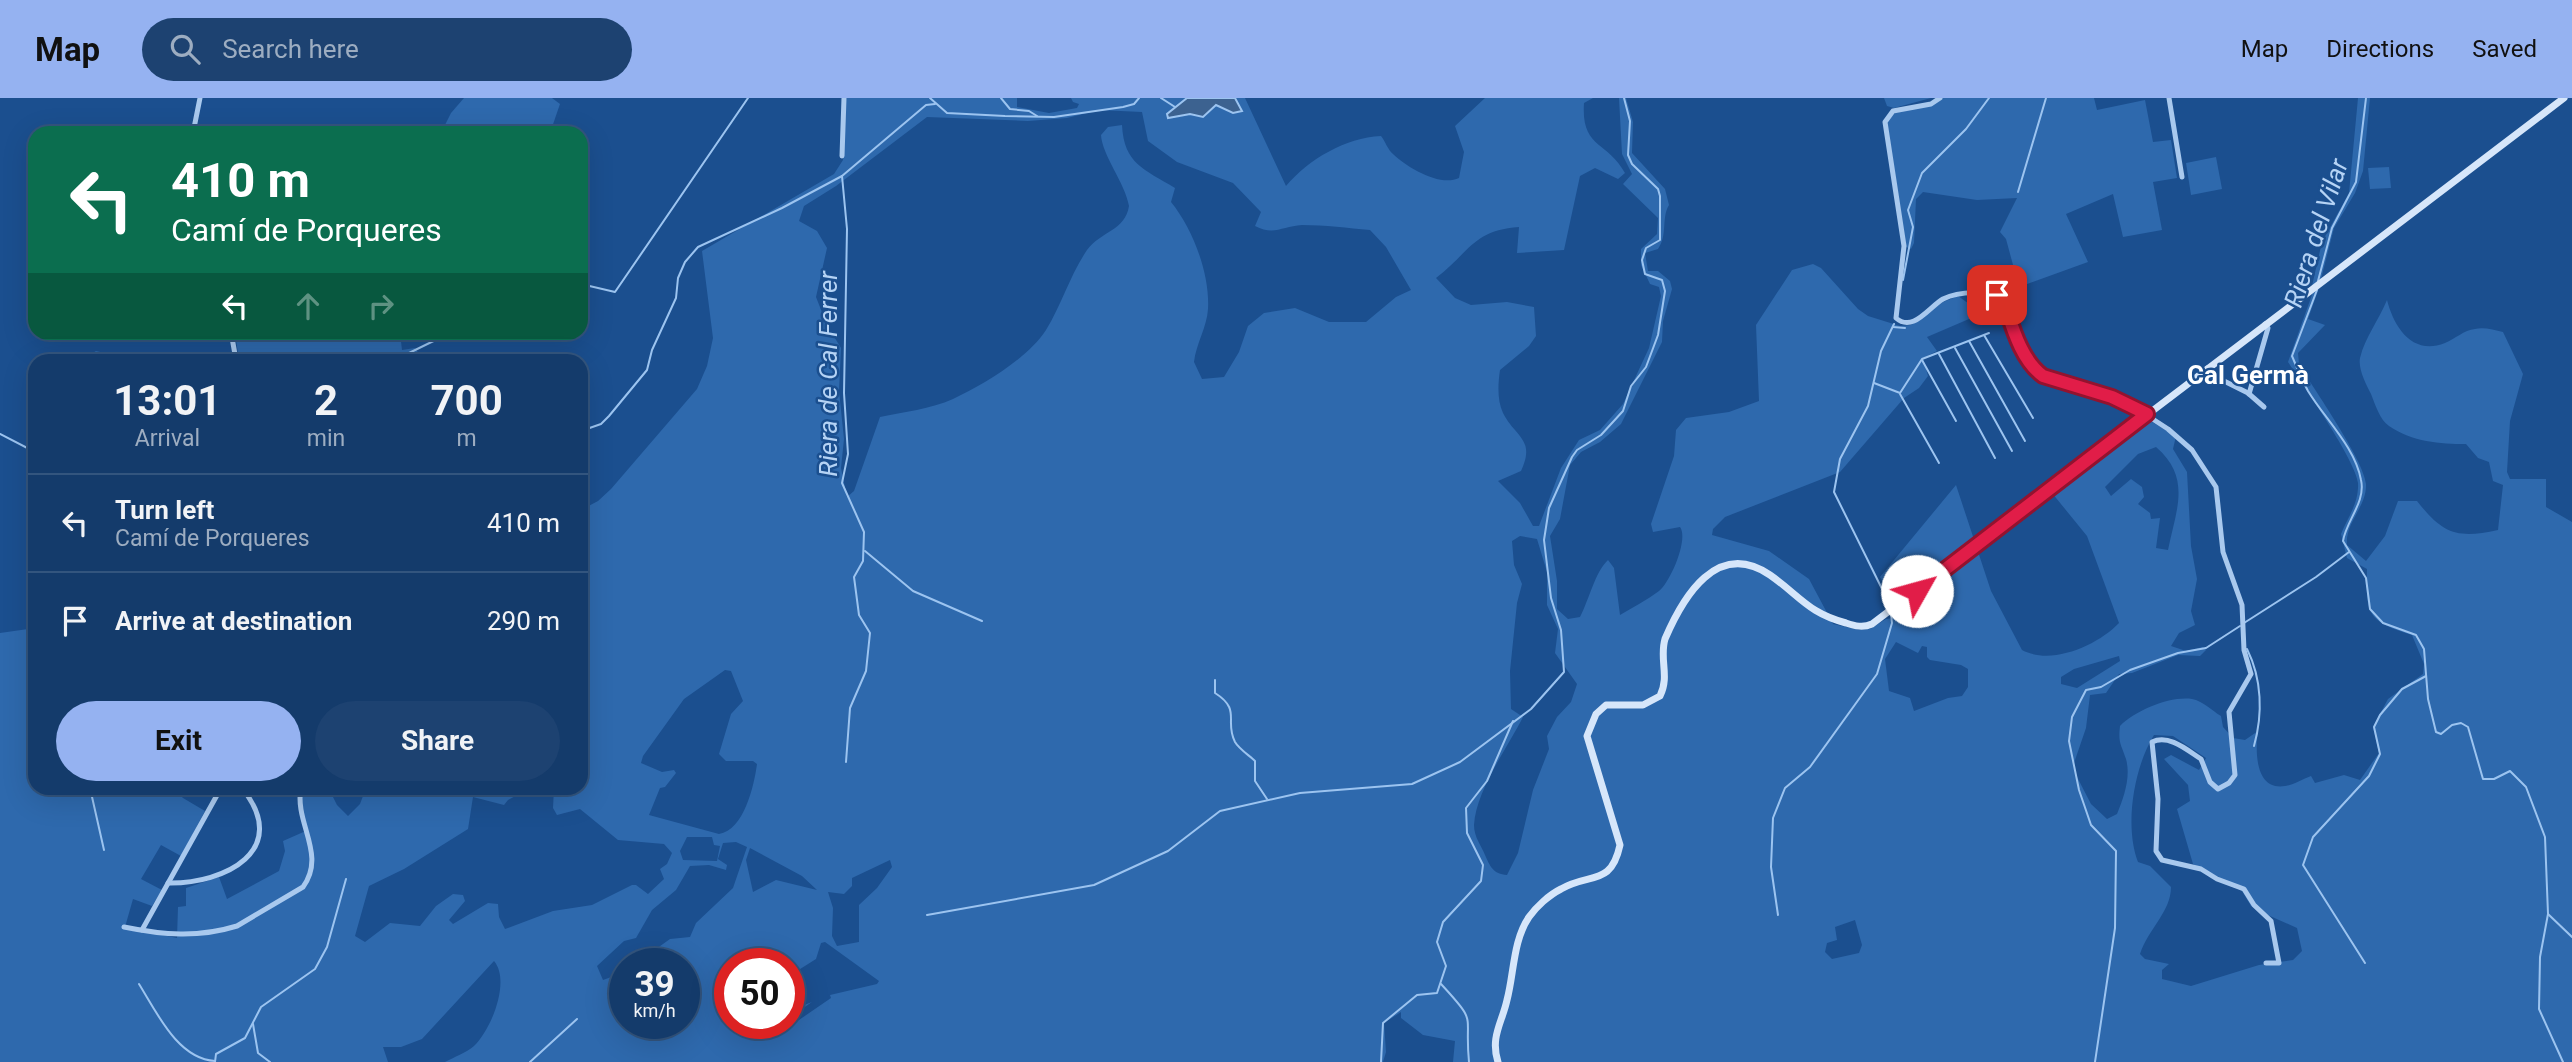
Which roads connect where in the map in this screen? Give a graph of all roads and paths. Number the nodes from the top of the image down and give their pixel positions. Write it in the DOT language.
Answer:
graph roads {
  1 [pos="200,98"];
  2 [pos="844,98"];
  3 [pos="1940,98"];
  4 [pos="2169,98"];
  5 [pos="2564,98"];
  6 [pos="194,126"];
  7 [pos="842,156"];
  8 [pos="2182,177"];
  9 [pos="2265,324"];
  10 [pos="2207,368"];
  11 [pos="2249,394"];
  12 [pos="2264,407"];
  13 [pos="2147,414"];
  14 [pos="217,795"];
  15 [pos="246,795"];
  16 [pos="301,795"];
  17 [pos="168,883"];
  18 [pos="124,927"];
  19 [pos="142,930"];
  20 [pos="2266,963"];
  21 [pos="1498,1062"];
  1 -- 6 [label="street"];
  2 -- 7 [label="street"];
  3 -- 13 [label="street"];
  4 -- 8 [label="street"];
  5 -- 9 [label="main road"];
  9 -- 10 [label="main road"];
  9 -- 11 [label="street"];
  10 -- 11 [label="street"];
  10 -- 13 [label="main road"];
  11 -- 12 [label="street"];
  13 -- 20 [label="street"];
  13 -- 21 [label="main road"];
  14 -- 17 [label="street"];
  15 -- 17 [label="street"];
  16 -- 19 [label="street"];
  17 -- 19 [label="street"];
  18 -- 19 [label="street"];
}
